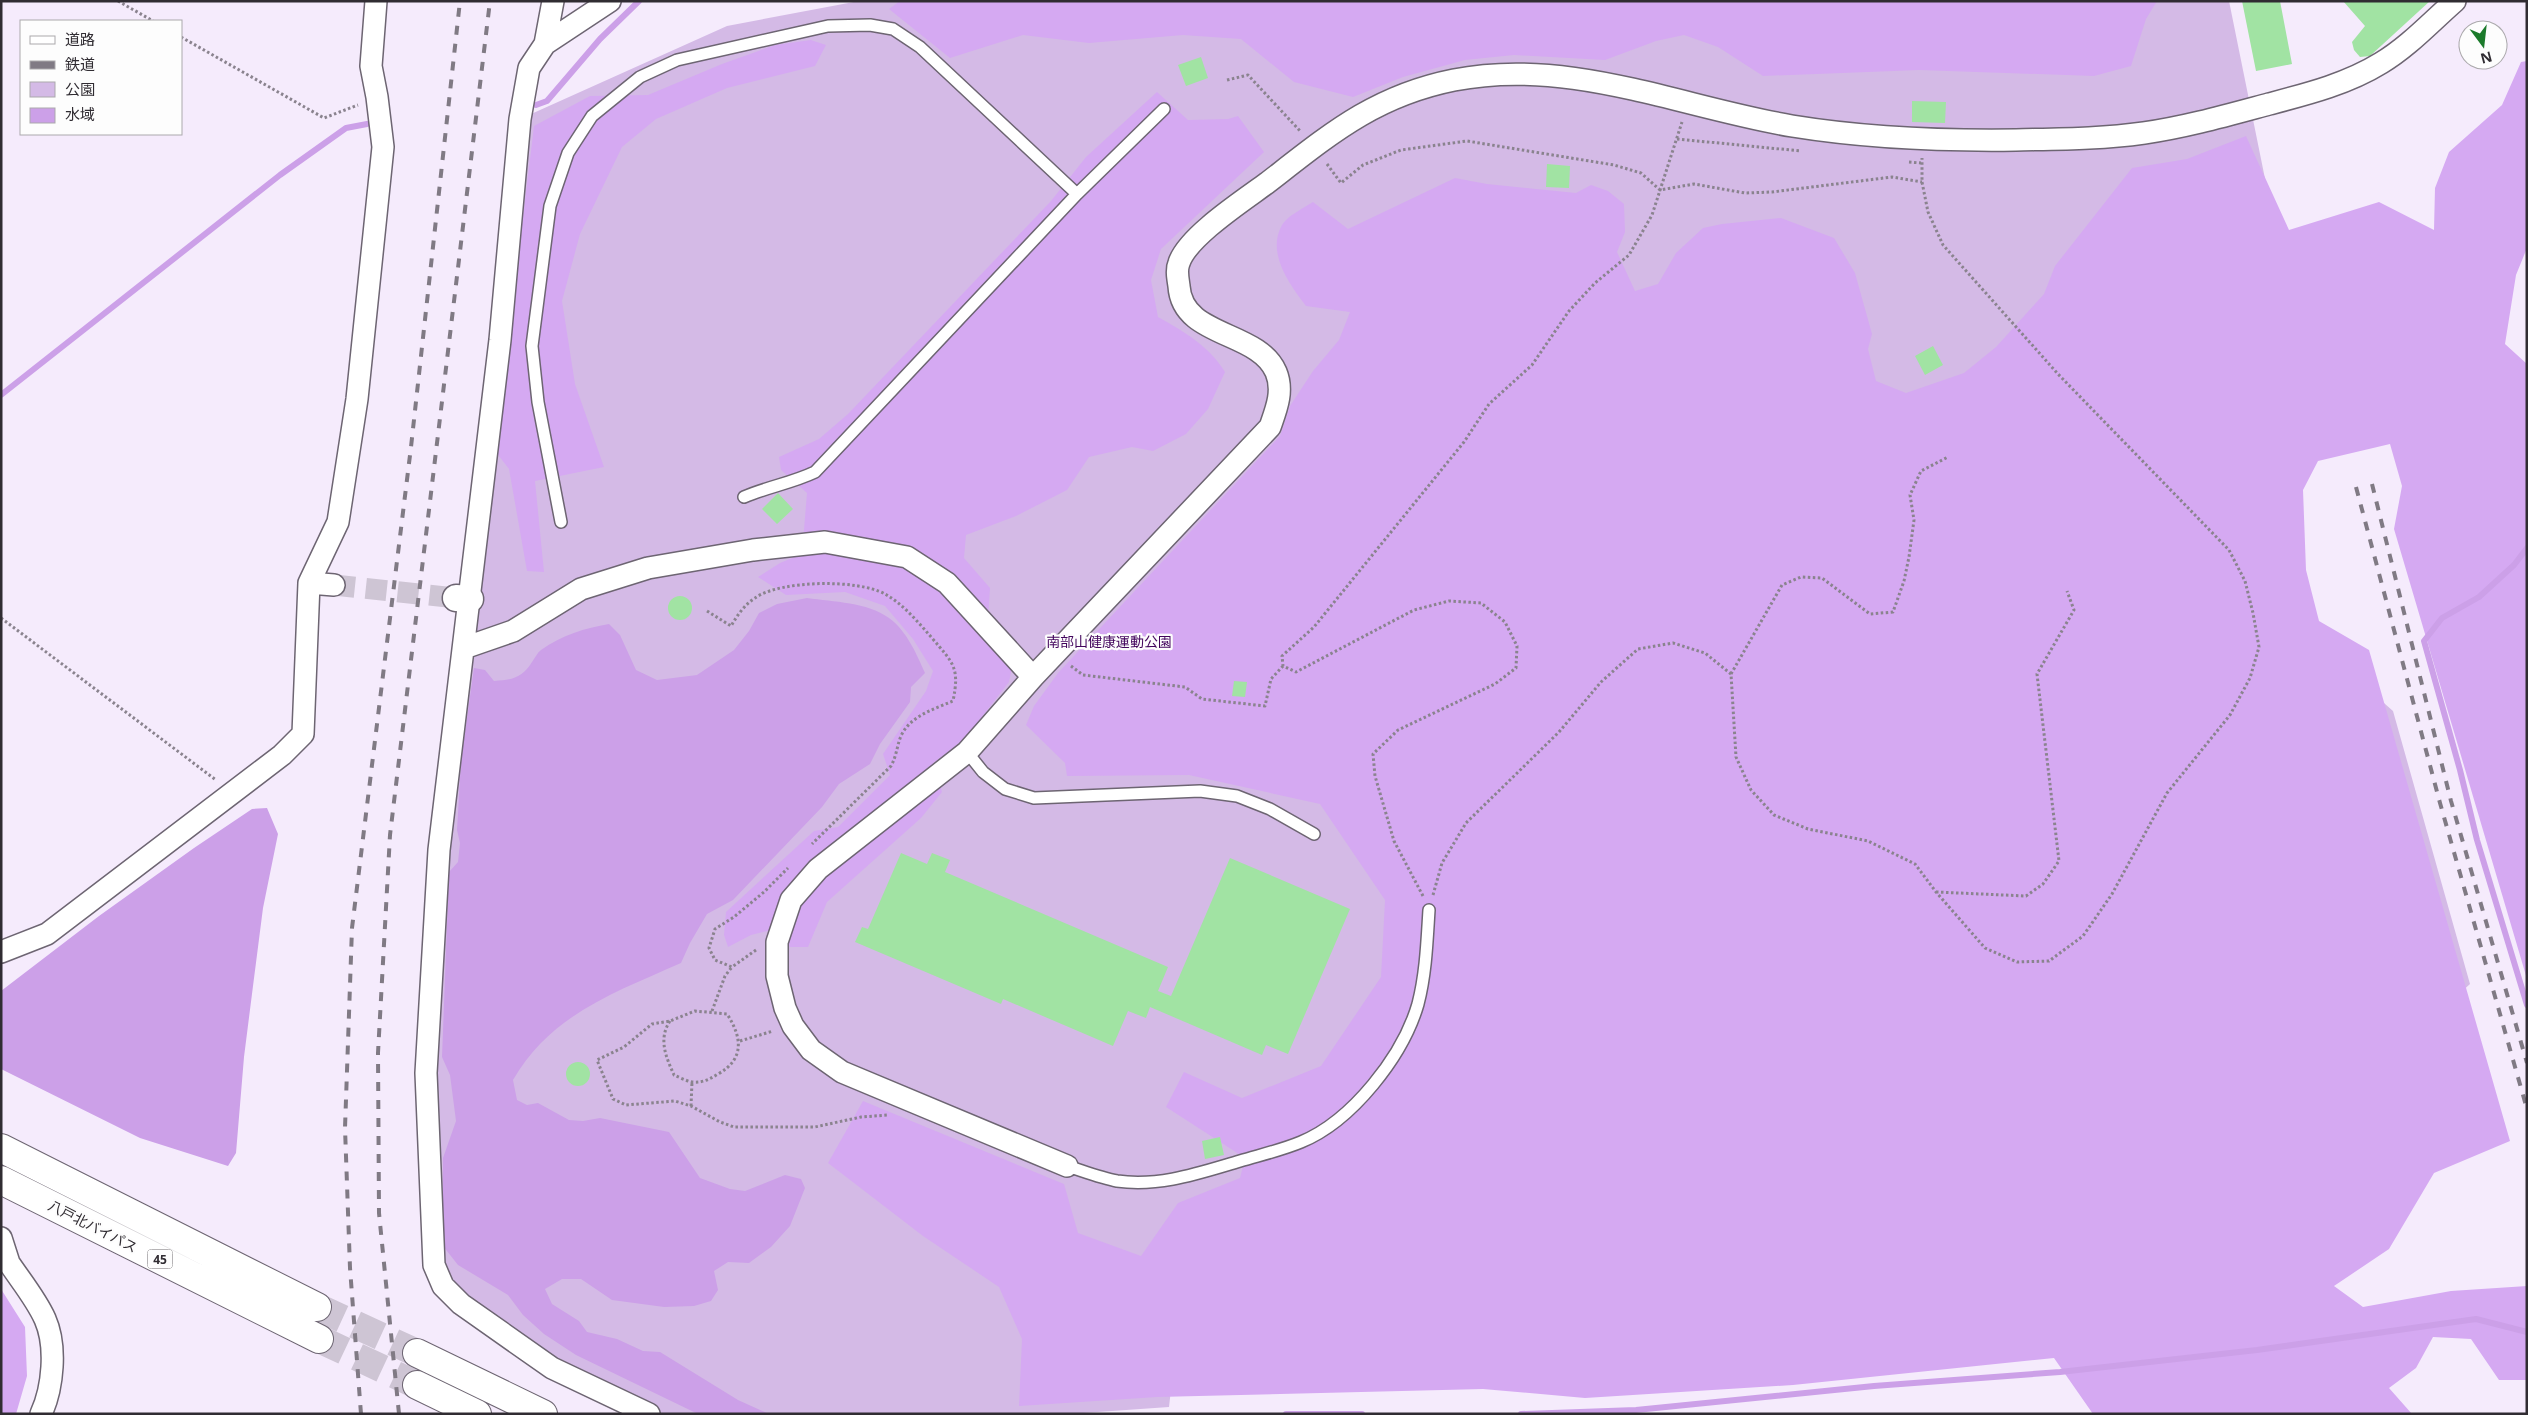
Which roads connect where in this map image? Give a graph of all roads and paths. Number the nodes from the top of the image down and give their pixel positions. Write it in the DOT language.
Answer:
graph roads {
  1 [pos="118,1"];
  2 [pos="376,1"];
  3 [pos="553,1"];
  4 [pos="610,1"];
  5 [pos="2455,1"];
  6 [pos="151,20"];
  7 [pos="182,38"];
  8 [pos="545,44"];
  9 [pos="1227,80"];
  10 [pos="377,97"];
  11 [pos="1688,102"];
  12 [pos="1164,109"];
  13 [pos="1922,140"];
  14 [pos="1314,146"];
  15 [pos="1922,182"];
  16 [pos="1660,190"];
  17 [pos="1076,194"];
  18 [pos="1948,457"];
  19 [pos="744,497"];
  20 [pos="561,522"];
  21 [pos="309,583"];
  22 [pos="334,585"];
  23 [pos="2067,591"];
  24 [pos="707,611"];
  25 [pos="1,618"];
  26 [pos="464,648"];
  27 [pos="1056,653"];
  28 [pos="1283,666"];
  29 [pos="1731,674"];
  30 [pos="1033,677"];
  31 [pos="967,752"];
  32 [pos="233,792"];
  33 [pos="1314,834"];
  34 [pos="810,846"];
  35 [pos="790,866"];
  36 [pos="1936,892"];
  37 [pos="1429,910"];
  38 [pos="777,942"];
  39 [pos="1,952"];
  40 [pos="732,967"];
  41 [pos="712,1011"];
  42 [pos="670,1021"];
  43 [pos="792,1026"];
  44 [pos="740,1041"];
  45 [pos="692,1082"];
  46 [pos="691,1106"];
  47 [pos="928,1108"];
  48 [pos="1,1148"];
  49 [pos="1067,1166"];
  50 [pos="1,1180"];
  51 [pos="1,1238"];
  52 [pos="5,1261"];
  53 [pos="317,1307"];
  54 [pos="319,1339"];
  55 [pos="417,1353"];
  56 [pos="417,1385"];
  57 [pos="41,1414"];
  58 [pos="477,1414"];
  59 [pos="543,1414"];
  60 [pos="649,1414"];
  1 -- 6 [label="path"];
  2 -- 10 [label="street"];
  3 -- 8 [label="street"];
  4 -- 8 [label="street"];
  5 -- 13 [label="street"];
  7 -- 10 [label="path"];
  8 -- 26 [label="street"];
  9 -- 14 [label="path"];
  10 -- 21 [label="street"];
  11 -- 13 [label="street"];
  11 -- 14 [label="street"];
  11 -- 16 [label="path"];
  12 -- 17 [label="lane"];
  13 -- 15 [label="path"];
  14 -- 16 [label="path"];
  14 -- 27 [label="street"];
  15 -- 16 [label="path"];
  15 -- 36 [label="path"];
  16 -- 28 [label="path"];
  17 -- 19 [label="lane"];
  17 -- 20 [label="lane"];
  18 -- 29 [label="path"];
  21 -- 22 [label="street"];
  21 -- 32 [label="street"];
  23 -- 36 [label="path"];
  24 -- 34 [label="path"];
  25 -- 32 [label="path"];
  26 -- 30 [label="street"];
  26 -- 60 [label="street"];
  27 -- 28 [label="path"];
  27 -- 30 [label="street"];
  28 -- 37 [label="path"];
  29 -- 36 [label="path"];
  29 -- 37 [label="path"];
  30 -- 31 [label="street"];
  31 -- 33 [label="lane"];
  31 -- 38 [label="street"];
  32 -- 39 [label="street"];
  35 -- 40 [label="path"];
  37 -- 49 [label="lane"];
  38 -- 40 [label="path"];
  38 -- 43 [label="street"];
  40 -- 41 [label="path"];
  41 -- 42 [label="path"];
  41 -- 44 [label="path"];
  42 -- 45 [label="path"];
  42 -- 46 [label="path"];
  43 -- 44 [label="path"];
  43 -- 47 [label="street"];
  44 -- 45 [label="path"];
  45 -- 46 [label="path"];
  46 -- 47 [label="path"];
  47 -- 49 [label="street"];
  48 -- 53 [label="highway, 八戸北バイパス / 45"];
  50 -- 54 [label="highway, 八戸北バイパス / 45"];
  51 -- 52 [label="street"];
  52 -- 57 [label="street"];
  55 -- 59 [label="highway"];
  56 -- 58 [label="highway"];
}
